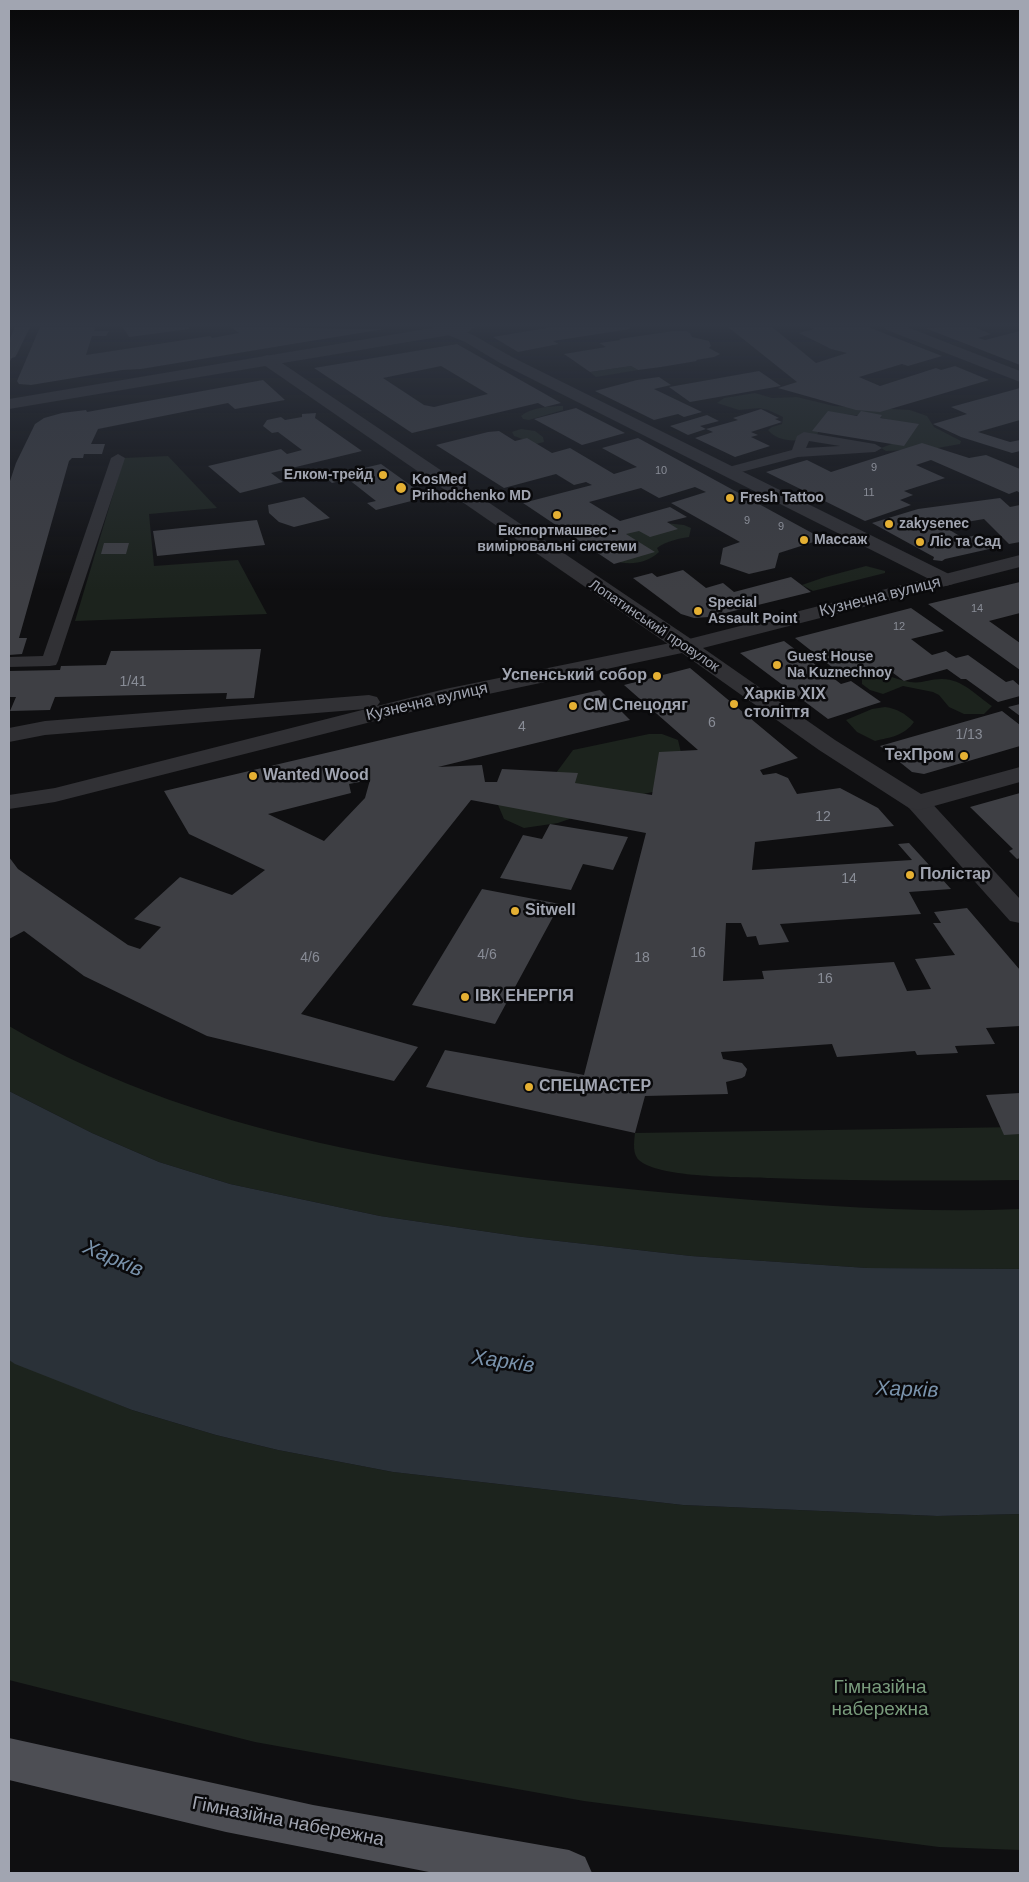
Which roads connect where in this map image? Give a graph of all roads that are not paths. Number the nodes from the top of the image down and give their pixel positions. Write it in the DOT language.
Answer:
graph roads {
  1 [pos="347,415"];
  2 [pos="617,415"];
  3 [pos="798,453"];
  4 [pos="118,458"];
  5 [pos="730,471"];
  6 [pos="1020,561"];
  7 [pos="946,580"];
  8 [pos="686,646"];
  9 [pos="9,662"];
  10 [pos="445,696"];
  11 [pos="9,735"];
  12 [pos="1020,774"];
  13 [pos="9,793"];
  14 [pos="55,795"];
  15 [pos="9,802"];
  16 [pos="918,803"];
  17 [pos="1020,914"];
  18 [pos="9,1759"];
  19 [pos="569,1873"];
  1 -- 8 [label="street, Лопатинський провулок"];
  2 -- 5 [label="street"];
  3 -- 5 [label="lane"];
  4 -- 9 [label="lane"];
  5 -- 7 [label="street"];
  6 -- 7 [label="street, Кузнечна вулиця"];
  7 -- 8 [label="street, Кузнечна вулиця"];
  8 -- 10 [label="street, Кузнечна вулиця"];
  8 -- 16 [label="street, Лопатинський провулок"];
  10 -- 11 [label="street"];
  10 -- 14 [label="street, Кузнечна вулиця"];
  12 -- 16 [label="street"];
  13 -- 14 [label="street"];
  14 -- 15 [label="street, Кузнечна вулиця"];
  16 -- 17 [label="street, Лопатинський провулок"];
  18 -- 19 [label="main road, Гімназійна набережна"];
}
